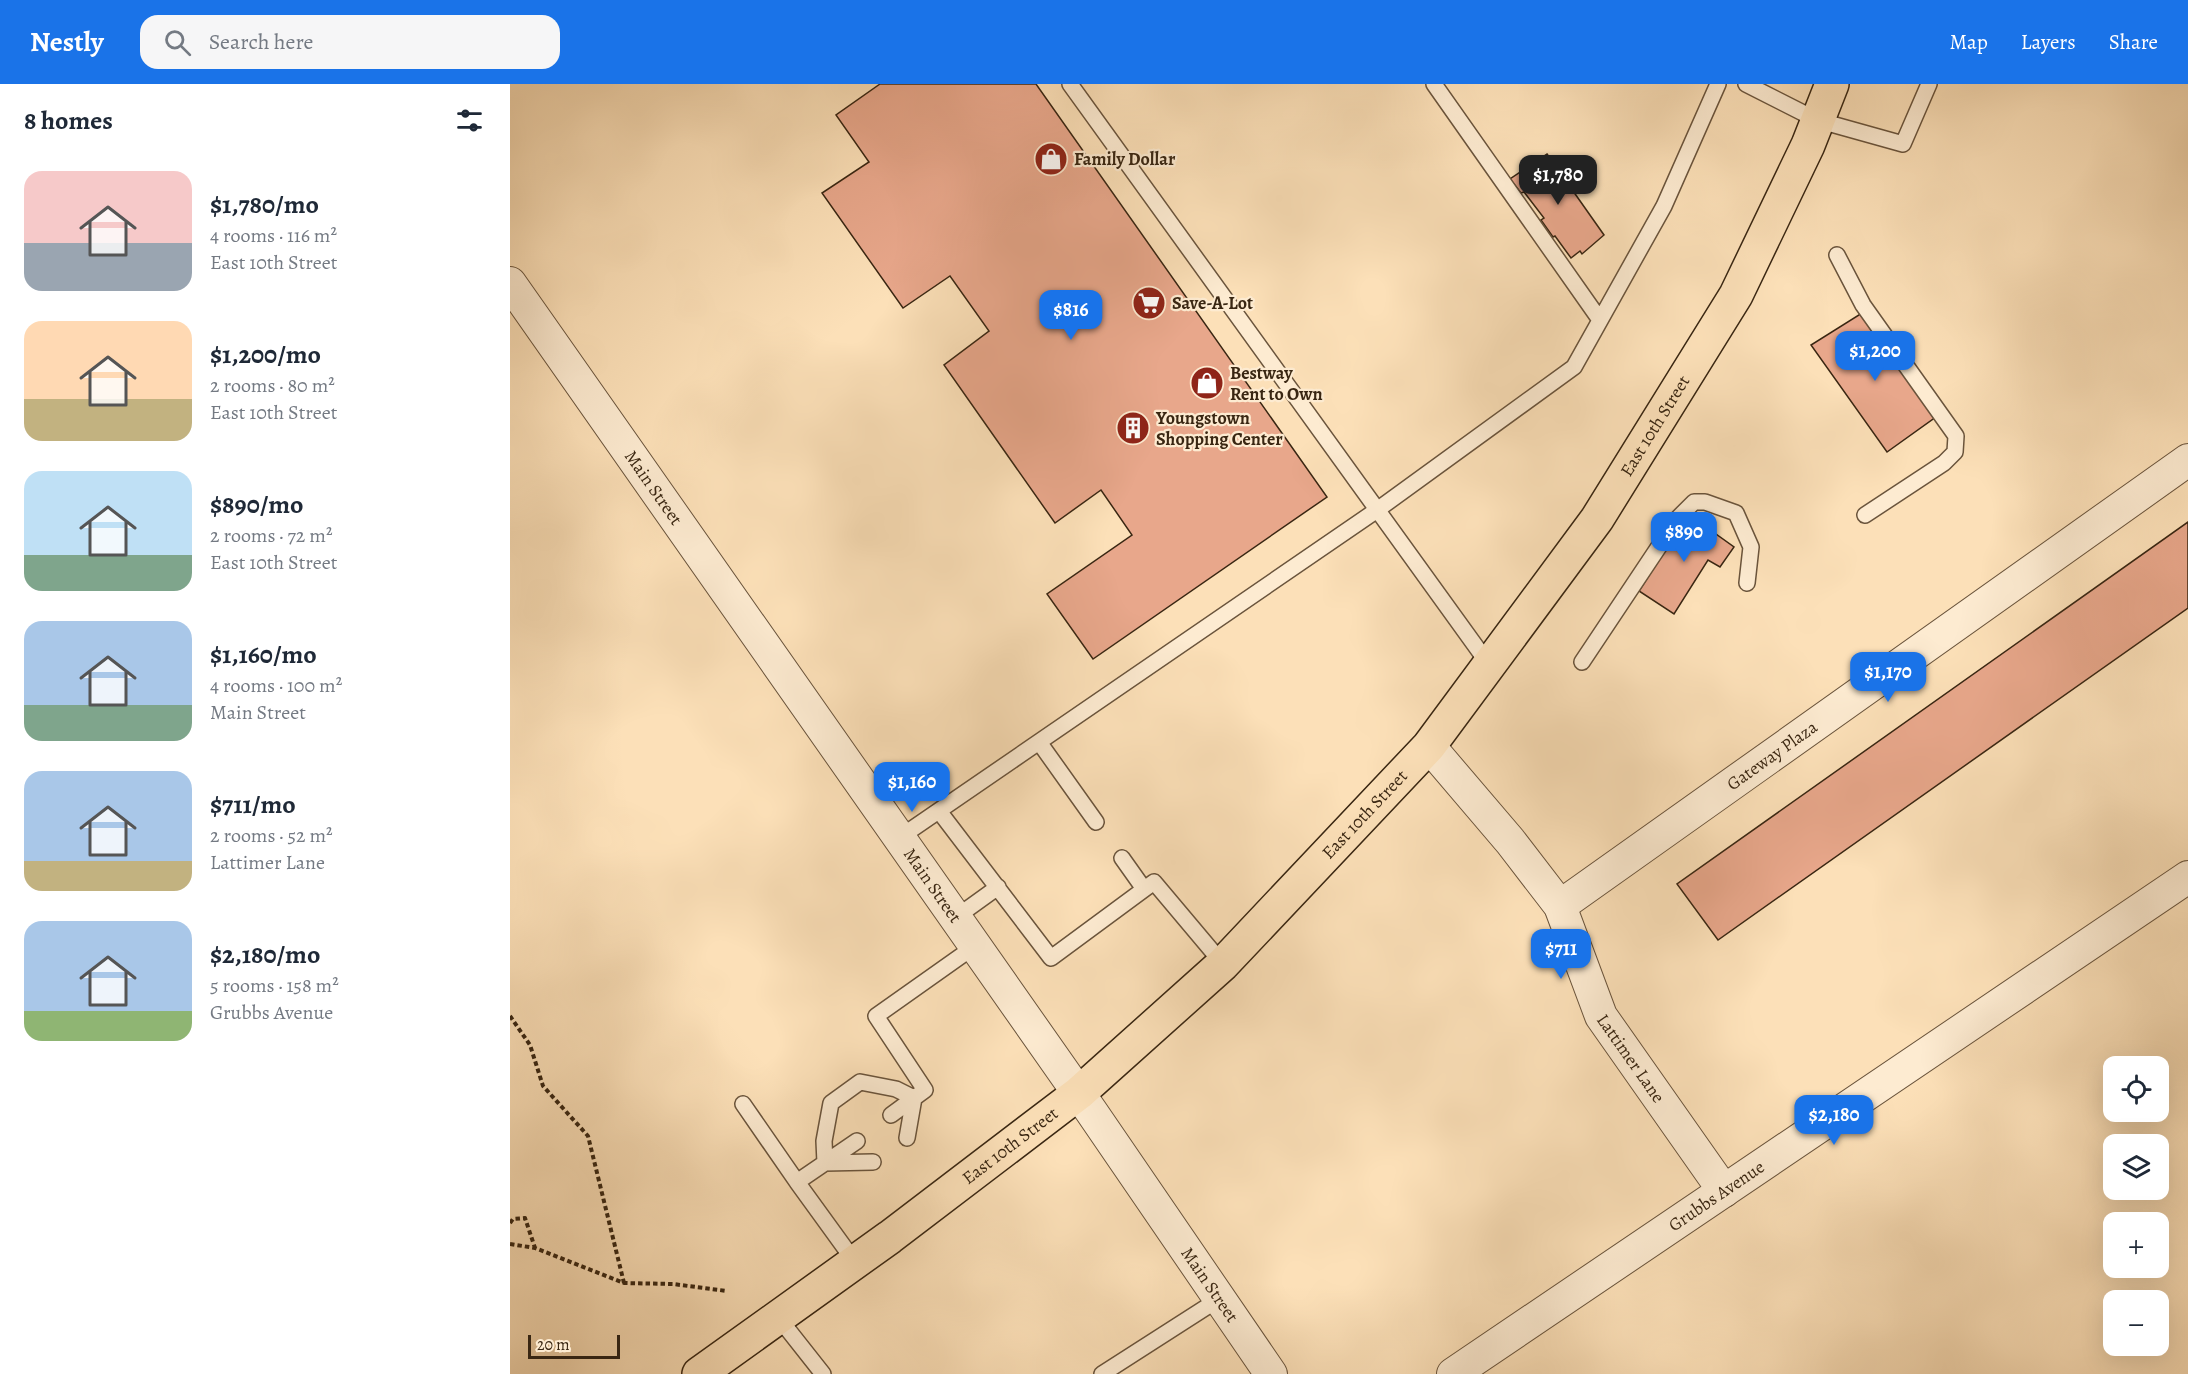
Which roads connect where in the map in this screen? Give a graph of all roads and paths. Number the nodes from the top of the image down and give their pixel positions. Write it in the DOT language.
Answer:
graph roads {
  1 [pos="1071,84"];
  2 [pos="1434,84"];
  3 [pos="1718,84"];
  4 [pos="1746,84"];
  5 [pos="1832,84"];
  6 [pos="1929,84"];
  7 [pos="1817,120"];
  8 [pos="1837,255"];
  9 [pos="510,283"];
  10 [pos="1600,320"];
  11 [pos="2188,460"];
  12 [pos="1377,510"];
  13 [pos="1864,515"];
  14 [pos="1747,583"];
  15 [pos="1582,662"];
  16 [pos="1490,667"];
  17 [pos="1039,742"];
  18 [pos="1429,746"];
  19 [pos="939,811"];
  20 [pos="1096,822"];
  21 [pos="899,838"];
  22 [pos="1122,858"];
  23 [pos="2188,878"];
  24 [pos="998,887"];
  25 [pos="1144,889"];
  26 [pos="1560,906"];
  27 [pos="955,918"];
  28 [pos="975,946"];
  29 [pos="1223,964"];
  30 [pos="510,1016"];
  31 [pos="1079,1093"];
  32 [pos="914,1098"];
  33 [pos="743,1104"];
  34 [pos="891,1115"];
  35 [pos="907,1137"];
  36 [pos="858,1141"];
  37 [pos="873,1162"];
  38 [pos="825,1163"];
  39 [pos="797,1182"];
  40 [pos="1724,1191"];
  41 [pos="510,1223"];
  42 [pos="510,1244"];
  43 [pos="535,1248"];
  44 [pos="855,1262"];
  45 [pos="624,1283"];
  46 [pos="727,1292"];
  47 [pos="1219,1299"];
  48 [pos="778,1317"];
  49 [pos="699,1374"];
  50 [pos="823,1374"];
  51 [pos="1102,1374"];
  52 [pos="1271,1374"];
  53 [pos="1453,1374"];
  1 -- 12 [label="lane"];
  2 -- 10 [label="lane"];
  3 -- 10 [label="lane"];
  4 -- 7 [label="lane"];
  5 -- 7 [label="main road, East 10th Street"];
  6 -- 7 [label="lane"];
  7 -- 16 [label="main road, East 10th Street"];
  8 -- 13 [label="lane"];
  9 -- 21 [label="street, Main Street"];
  10 -- 12 [label="lane"];
  11 -- 26 [label="street, Gateway Plaza"];
  12 -- 16 [label="lane"];
  12 -- 17 [label="lane"];
  14 -- 15 [label="lane"];
  16 -- 18 [label="main road, East 10th Street"];
  17 -- 19 [label="lane"];
  17 -- 20 [label="lane"];
  18 -- 26 [label="street, Lattimer Lane"];
  18 -- 29 [label="main road, East 10th Street"];
  19 -- 21 [label="lane"];
  19 -- 24 [label="lane"];
  21 -- 27 [label="street, Main Street"];
  22 -- 25 [label="lane"];
  23 -- 40 [label="street, Grubbs Avenue"];
  24 -- 25 [label="lane"];
  24 -- 27 [label="lane"];
  25 -- 29 [label="lane"];
  26 -- 40 [label="street, Lattimer Lane"];
  27 -- 28 [label="street, Main Street"];
  28 -- 31 [label="street, Main Street"];
  28 -- 32 [label="lane"];
  29 -- 31 [label="main road, East 10th Street"];
  30 -- 45 [label="path"];
  31 -- 44 [label="main road, East 10th Street"];
  31 -- 47 [label="street, Main Street"];
  32 -- 34 [label="lane"];
  32 -- 35 [label="lane"];
  32 -- 38 [label="lane"];
  33 -- 39 [label="lane"];
  36 -- 38 [label="lane"];
  37 -- 38 [label="lane"];
  38 -- 39 [label="lane"];
  39 -- 44 [label="lane"];
  40 -- 53 [label="street, Grubbs Avenue"];
  41 -- 43 [label="path"];
  42 -- 43 [label="path"];
  43 -- 45 [label="path"];
  44 -- 48 [label="main road, East 10th Street"];
  45 -- 46 [label="path"];
  47 -- 51 [label="lane"];
  47 -- 52 [label="street, Main Street"];
  48 -- 49 [label="main road, East 10th Street"];
  48 -- 50 [label="lane"];
}
